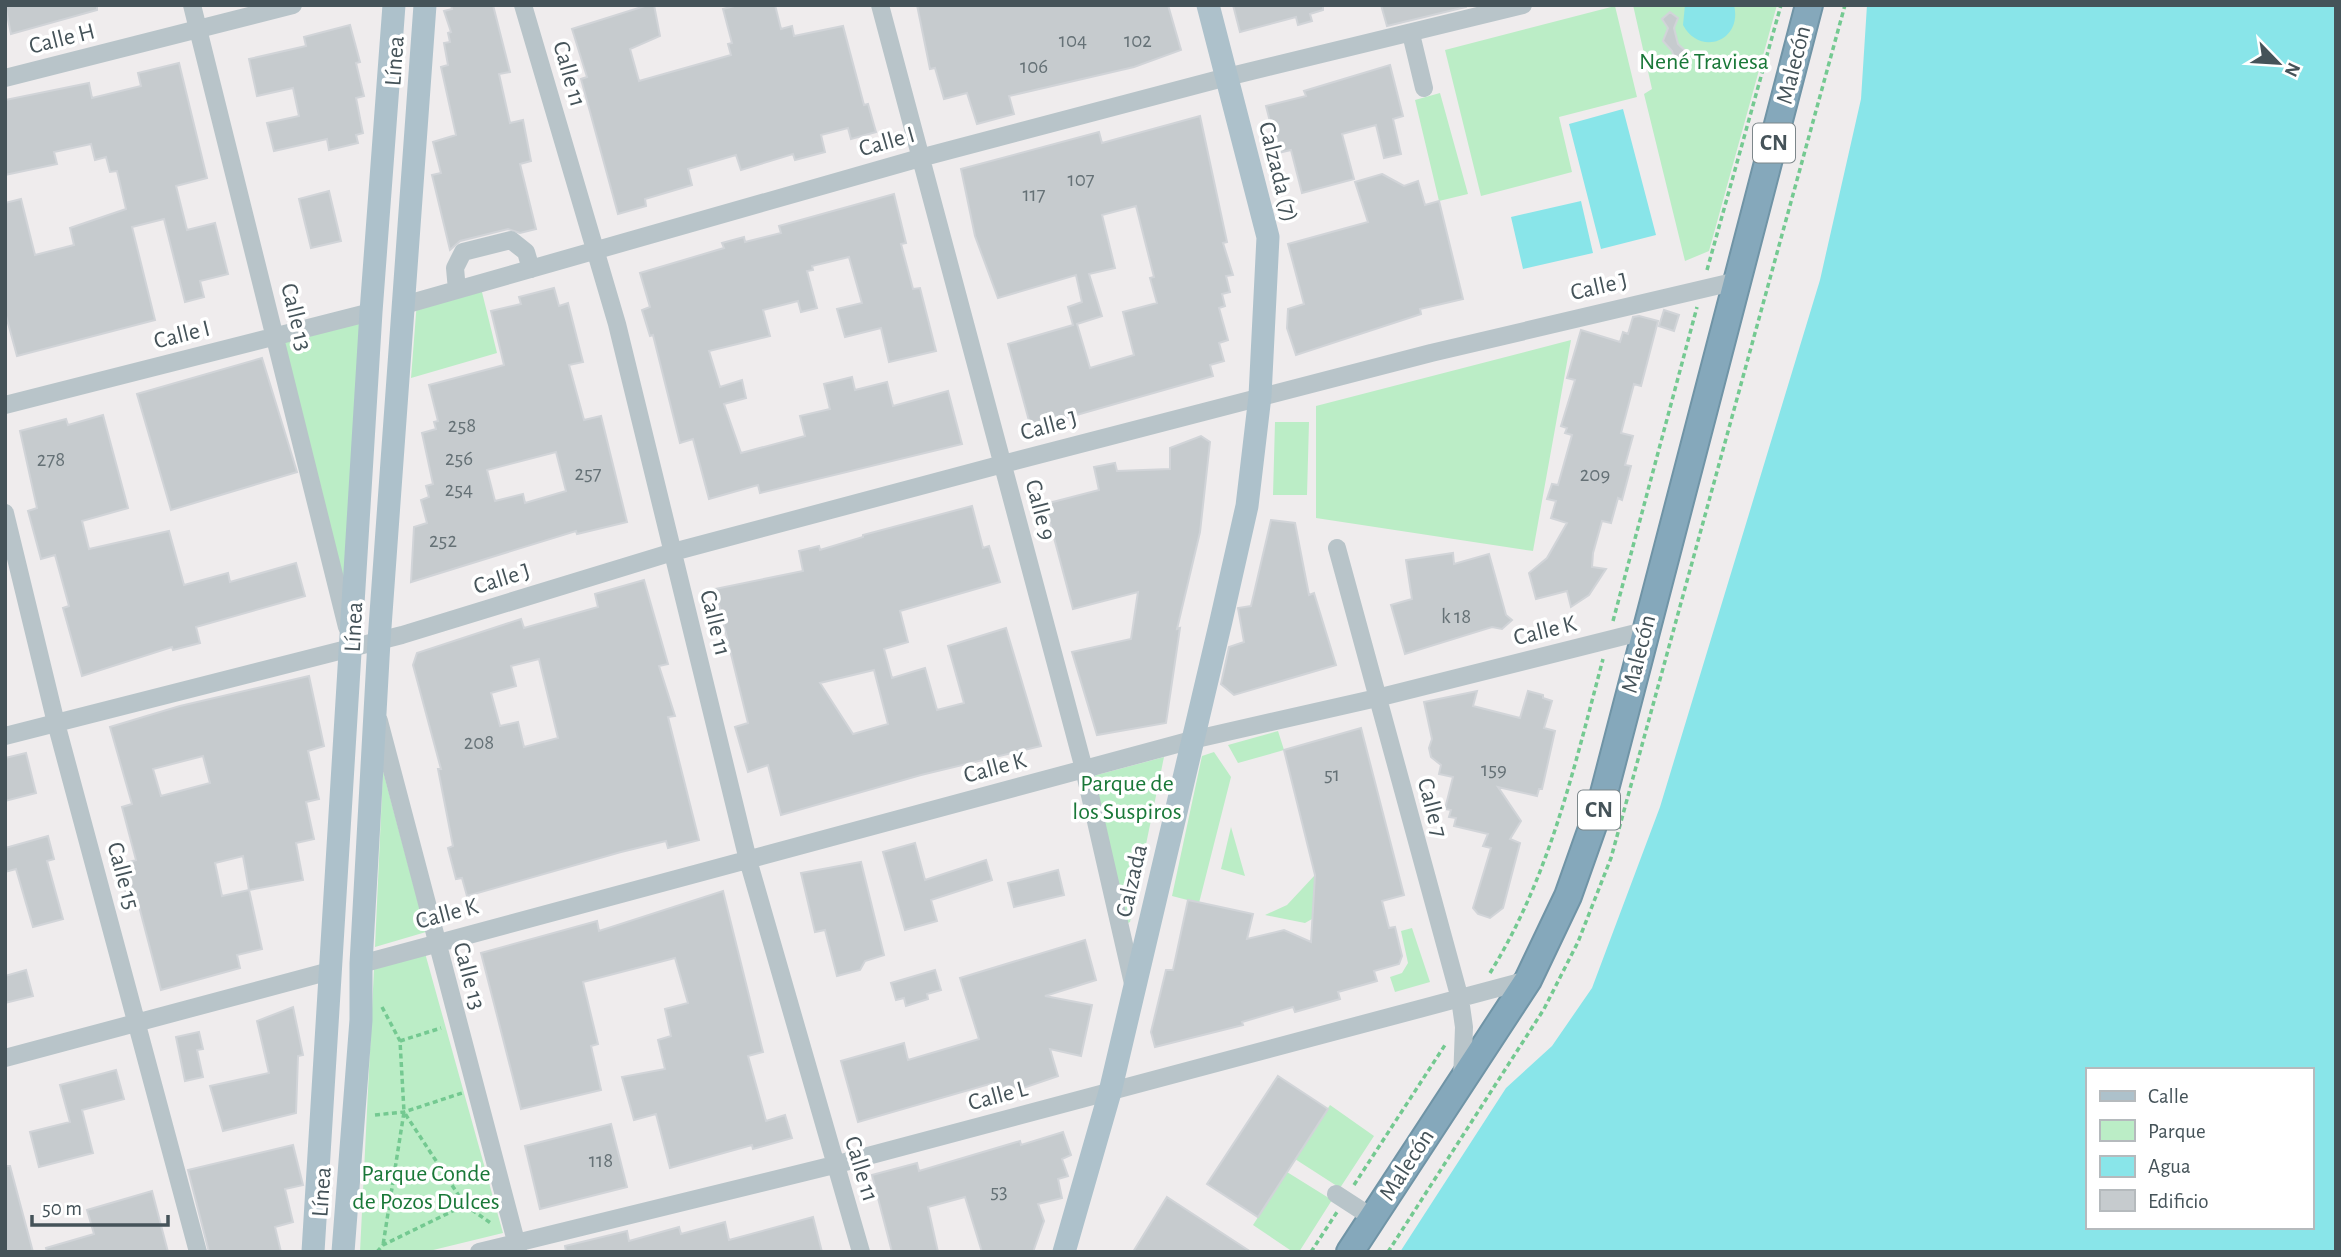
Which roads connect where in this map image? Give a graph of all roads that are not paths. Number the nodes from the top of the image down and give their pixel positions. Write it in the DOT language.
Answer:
graph roads {
  1 [pos="192,5"];
  2 [pos="293,5"];
  3 [pos="394,5"];
  4 [pos="425,5"];
  5 [pos="523,5"];
  6 [pos="880,5"];
  7 [pos="1208,5"];
  8 [pos="1523,5"];
  9 [pos="1810,5"];
  10 [pos="198,29"];
  11 [pos="1411,34"];
  12 [pos="1227,77"];
  13 [pos="5,78"];
  14 [pos="1423,88"];
  15 [pos="920,158"];
  16 [pos="595,250"];
  17 [pos="531,269"];
  18 [pos="1737,281"];
  19 [pos="457,290"];
  20 [pos="404,305"];
  21 [pos="371,312"];
  22 [pos="275,336"];
  23 [pos="1260,396"];
  24 [pos="5,405"];
  25 [pos="1003,464"];
  26 [pos="5,513"];
  27 [pos="1337,548"];
  28 [pos="673,552"];
  29 [pos="1644,631"];
  30 [pos="379,641"];
  31 [pos="351,644"];
  32 [pos="1377,698"];
  33 [pos="377,711"];
  34 [pos="56,723"];
  35 [pos="5,736"];
  36 [pos="1192,740"];
  37 [pos="1084,769"];
  38 [pos="748,860"];
  39 [pos="435,942"];
  40 [pos="361,964"];
  41 [pos="330,971"];
  42 [pos="1528,980"];
  43 [pos="1134,988"];
  44 [pos="1460,999"];
  45 [pos="138,1022"];
  46 [pos="5,1058"];
  47 [pos="1461,1083"];
  48 [pos="1110,1092"];
  49 [pos="834,1165"];
  50 [pos="1336,1194"];
  51 [pos="1373,1218"];
  52 [pos="517,1246"];
  53 [pos="198,1252"];
  54 [pos="313,1252"];
  55 [pos="343,1252"];
  56 [pos="479,1252"];
  57 [pos="861,1252"];
  58 [pos="1064,1252"];
  59 [pos="1350,1252"];
  1 -- 10 [label="street, Calle 13"];
  2 -- 10 [label="street, Calle H"];
  3 -- 21 [label="main road, Línea"];
  4 -- 20 [label="main road, Línea"];
  5 -- 16 [label="street, Calle 11"];
  6 -- 15 [label="street, Calle 9"];
  7 -- 12 [label="main road, Calzada (7)"];
  8 -- 11 [label="street, Calle I"];
  9 -- 18 [label="highway, Malecón / CN"];
  10 -- 13 [label="street, Calle H"];
  10 -- 22 [label="street, Calle 13"];
  11 -- 12 [label="street, Calle I"];
  11 -- 14 [label="street"];
  12 -- 15 [label="street, Calle I"];
  12 -- 23 [label="main road, Calzada (7)"];
  15 -- 16 [label="street, Calle I"];
  15 -- 25 [label="street, Calle 9"];
  16 -- 17 [label="street, Calle I"];
  16 -- 28 [label="street, Calle 11"];
  17 -- 19 [label="street, Calle I"];
  17 -- 19 [label="street"];
  18 -- 23 [label="street, Calle J"];
  18 -- 29 [label="highway, Malecón / CN"];
  19 -- 20 [label="street, Calle I"];
  20 -- 30 [label="main road, Línea"];
  21 -- 22 [label="street, Calle I"];
  21 -- 31 [label="main road, Línea"];
  22 -- 24 [label="street, Calle I"];
  22 -- 31 [label="street, Calle 13"];
  23 -- 25 [label="street, Calle J"];
  23 -- 36 [label="main road, Calzada"];
  25 -- 28 [label="street, Calle J"];
  25 -- 37 [label="street, Calle 9"];
  26 -- 34 [label="street, Calle 15"];
  27 -- 32 [label="street, Calle 7"];
  28 -- 30 [label="street, Calle J"];
  28 -- 38 [label="street, Calle 11"];
  29 -- 32 [label="street, Calle K"];
  29 -- 42 [label="highway, Malecón / CN"];
  30 -- 31 [label="street, Calle J"];
  30 -- 33 [label="main road, Línea"];
  31 -- 34 [label="street"];
  31 -- 41 [label="main road, Línea"];
  32 -- 36 [label="street, Calle K"];
  32 -- 44 [label="street, Calle 7"];
  33 -- 39 [label="street, Calle 13"];
  33 -- 40 [label="main road, Línea"];
  34 -- 35 [label="street"];
  34 -- 45 [label="street, Calle 15"];
  36 -- 37 [label="street, Calle K"];
  36 -- 43 [label="main road, Calzada"];
  37 -- 38 [label="street, Calle K"];
  37 -- 43 [label="street, Calle 9"];
  38 -- 39 [label="street, Calle K"];
  38 -- 49 [label="street, Calle 11"];
  39 -- 40 [label="street, Calle K"];
  39 -- 52 [label="street, Calle 13"];
  40 -- 55 [label="main road, Línea"];
  41 -- 45 [label="street"];
  41 -- 54 [label="main road, Línea"];
  42 -- 44 [label="street, Calle L"];
  42 -- 47 [label="highway, Malecón / CN"];
  43 -- 48 [label="main road, Calzada"];
  44 -- 47 [label="street, Calle 7"];
  44 -- 48 [label="street, Calle L"];
  45 -- 46 [label="street"];
  45 -- 53 [label="street, Calle 15"];
  47 -- 51 [label="highway, Malecón / CN"];
  48 -- 49 [label="street, Calle L"];
  48 -- 58 [label="main road, Calzada"];
  49 -- 52 [label="street, Calle L"];
  49 -- 57 [label="street, Calle 11"];
  50 -- 51 [label="street"];
  51 -- 59 [label="highway, Malecón / CN"];
  52 -- 56 [label="street, Calle L"];
}
